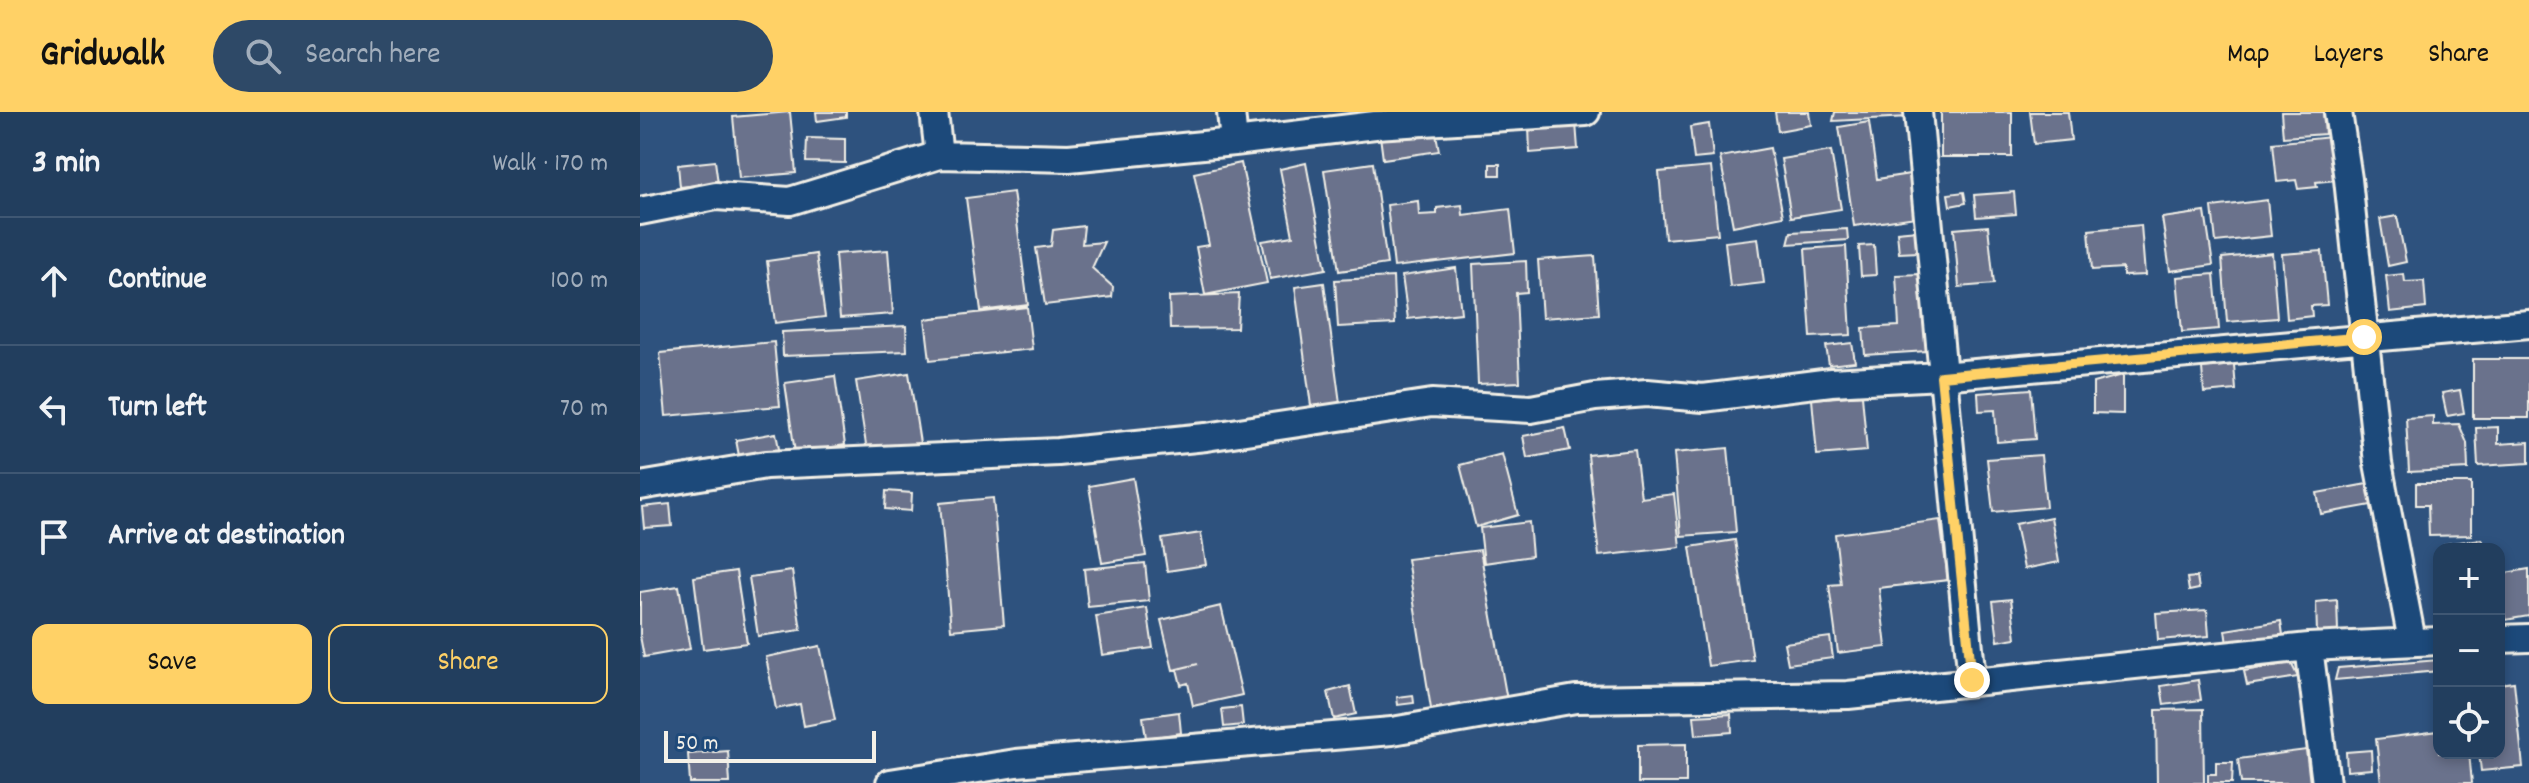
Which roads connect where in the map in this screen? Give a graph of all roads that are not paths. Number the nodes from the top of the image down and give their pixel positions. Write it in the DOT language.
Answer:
graph roads {
  1 [pos="934,112"];
  2 [pos="1231,112"];
  3 [pos="1586,112"];
  4 [pos="1918,112"];
  5 [pos="2338,112"];
  6 [pos="1234,142"];
  7 [pos="939,155"];
  8 [pos="640,211"];
  9 [pos="2529,324"];
  10 [pos="2364,337"];
  11 [pos="1941,376"];
  12 [pos="640,486"];
  13 [pos="2529,638"];
  14 [pos="2505,639"];
  15 [pos="2412,641"];
  16 [pos="2433,641"];
  17 [pos="2309,647"];
  18 [pos="1972,680"];
  19 [pos="890,783"];
  20 [pos="2326,783"];
  1 -- 7 [label="street"];
  2 -- 6 [label="street"];
  3 -- 6 [label="street"];
  4 -- 11 [label="street"];
  5 -- 10 [label="street"];
  6 -- 7 [label="street"];
  7 -- 8 [label="street"];
  9 -- 10 [label="street"];
  10 -- 11 [label="street"];
  10 -- 15 [label="street"];
  11 -- 12 [label="street"];
  11 -- 18 [label="street"];
  13 -- 14 [label="street"];
  15 -- 16 [label="street"];
  15 -- 17 [label="street"];
  17 -- 18 [label="street"];
  17 -- 20 [label="street"];
  18 -- 19 [label="street"];
}
